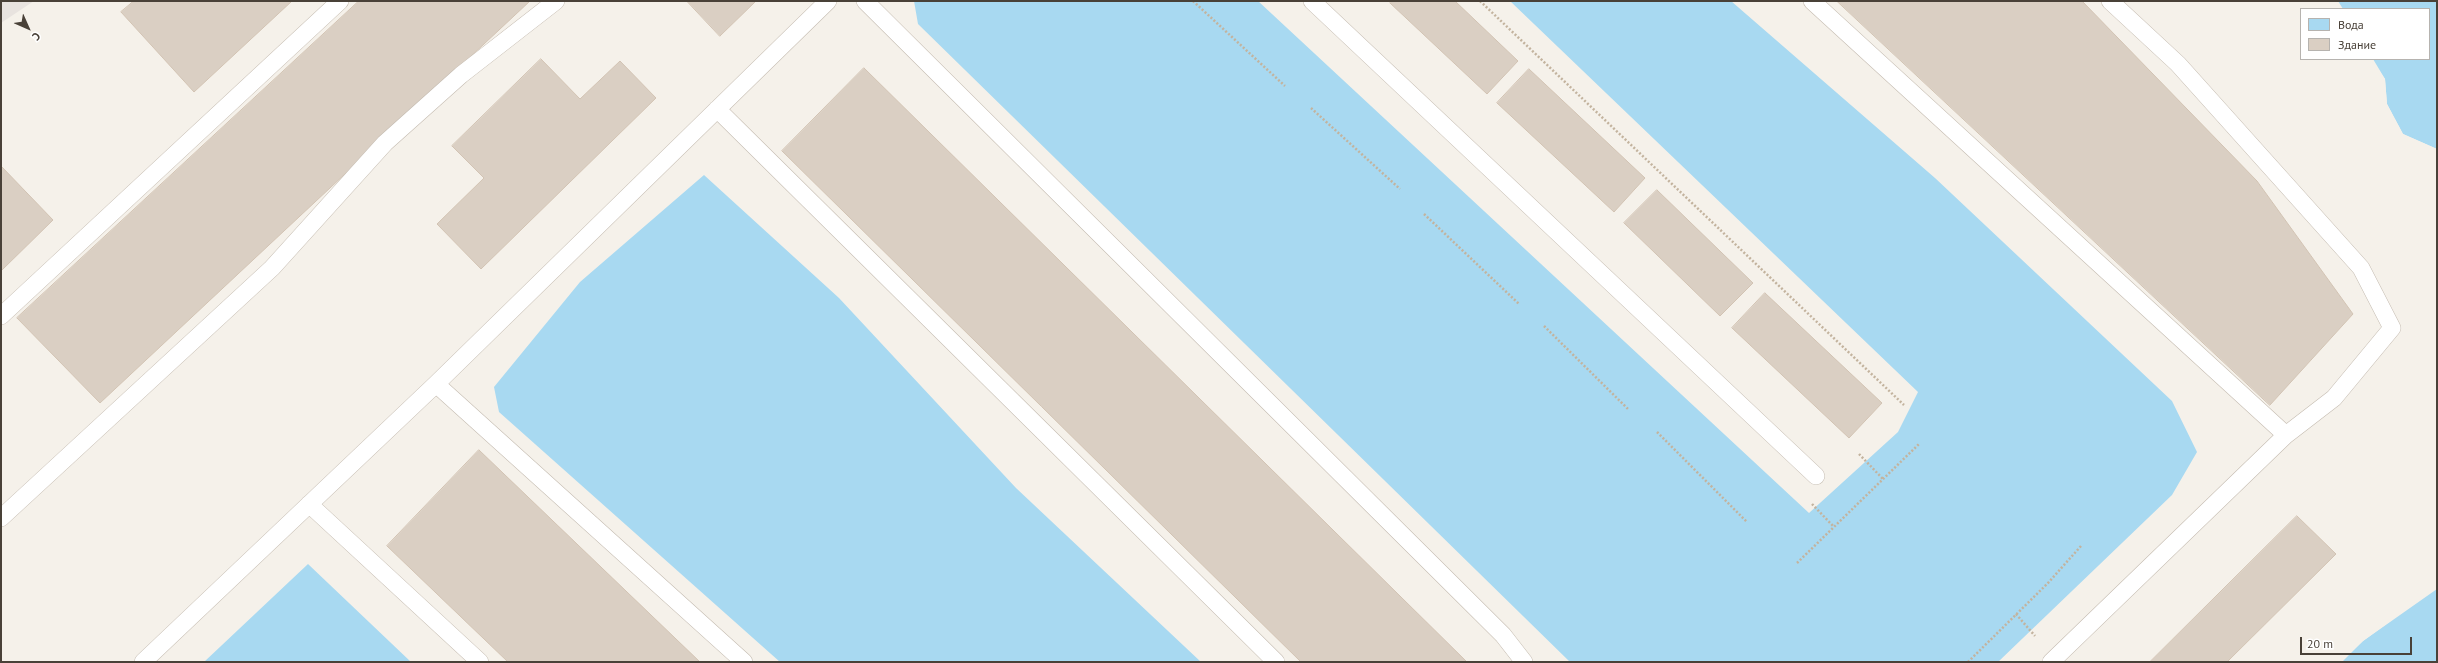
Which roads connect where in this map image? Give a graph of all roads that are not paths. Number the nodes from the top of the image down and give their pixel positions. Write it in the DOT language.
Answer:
graph roads {
  1 [pos="340,1"];
  2 [pos="556,1"];
  3 [pos="828,1"];
  4 [pos="865,1"];
  5 [pos="1312,1"];
  6 [pos="1812,1"];
  7 [pos="2110,1"];
  8 [pos="717,109"];
  9 [pos="1,316"];
  10 [pos="436,384"];
  11 [pos="2286,435"];
  12 [pos="1816,476"];
  13 [pos="309,504"];
  14 [pos="1,518"];
  15 [pos="143,662"];
  16 [pos="480,662"];
  17 [pos="744,662"];
  18 [pos="1276,662"];
  19 [pos="1524,662"];
  20 [pos="2051,662"];
  1 -- 9 [label="lane"];
  2 -- 14 [label="lane"];
  3 -- 8 [label="lane"];
  4 -- 19 [label="lane"];
  5 -- 12 [label="lane"];
  6 -- 11 [label="lane"];
  7 -- 11 [label="lane"];
  8 -- 10 [label="lane"];
  8 -- 18 [label="lane"];
  10 -- 13 [label="lane"];
  10 -- 17 [label="lane"];
  11 -- 20 [label="lane"];
  13 -- 15 [label="lane"];
  13 -- 16 [label="lane"];
}
